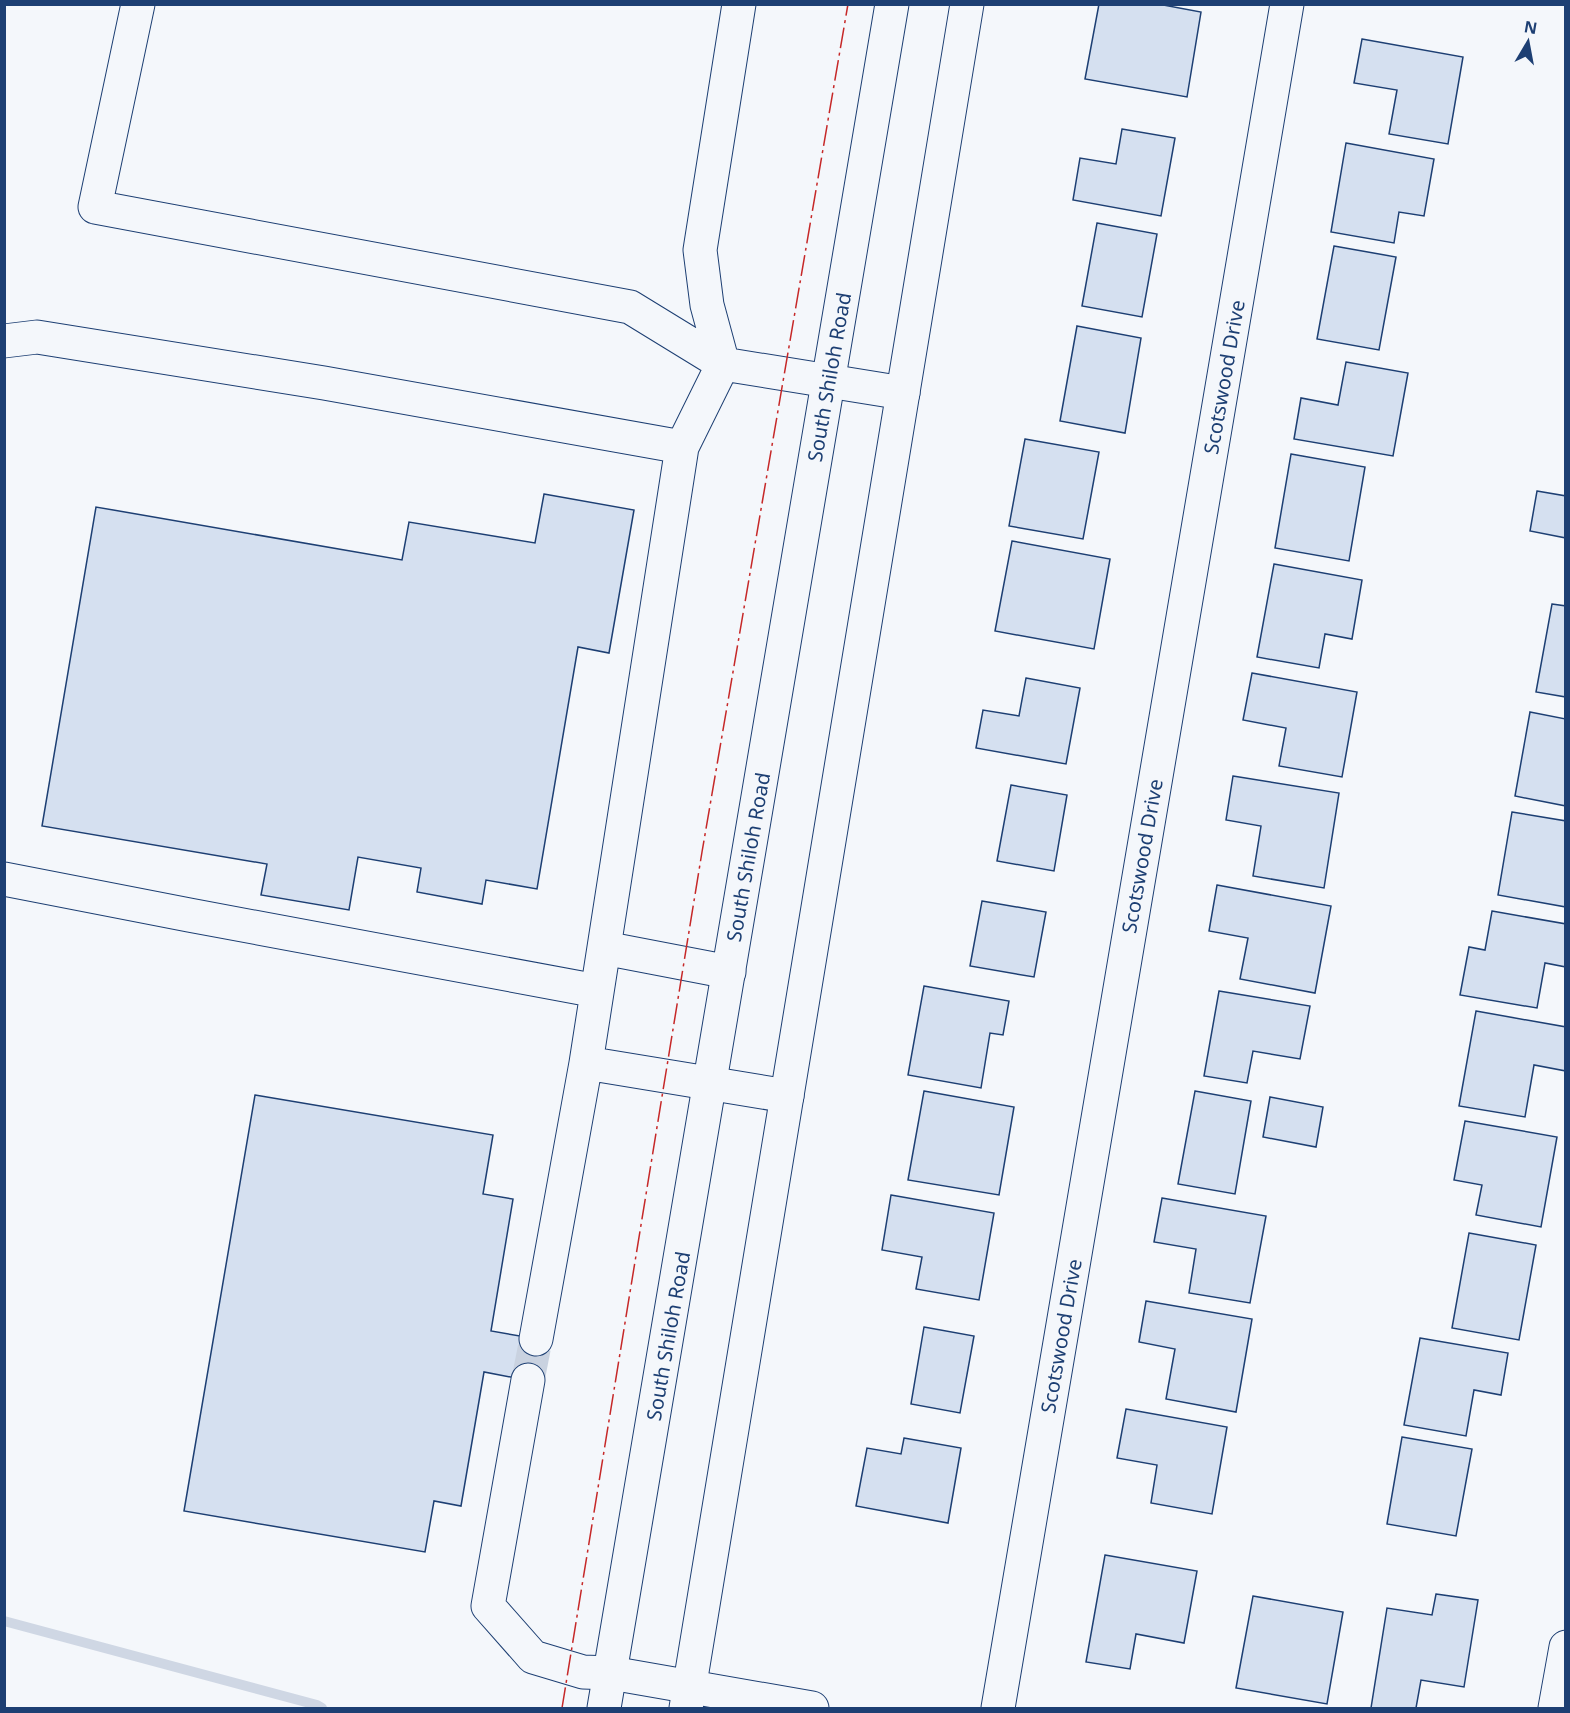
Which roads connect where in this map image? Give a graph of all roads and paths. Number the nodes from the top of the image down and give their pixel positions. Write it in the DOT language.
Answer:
graph roads {
  1 [pos="138,4"];
  2 [pos="740,4"];
  3 [pos="892,4"];
  4 [pos="967,4"];
  5 [pos="1287,4"];
  6 [pos="4,340"];
  7 [pos="723,364"];
  8 [pos="828,382"];
  9 [pos="903,393"];
  10 [pos="682,447"];
  11 [pos="4,879"];
  12 [pos="604,948"];
  13 [pos="729,972"];
  14 [pos="597,991"];
  15 [pos="586,1063"];
  16 [pos="710,1082"];
  17 [pos="787,1096"];
  18 [pos="536,1339"];
  19 [pos="528,1380"];
  20 [pos="1566,1647"];
  21 [pos="611,1673"];
  22 [pos="688,1697"];
  23 [pos="604,1708"];
  24 [pos="812,1708"];
  25 [pos="998,1708"];
  26 [pos="1555,1708"];
  1 -- 7 [label="main road"];
  2 -- 7 [label="main road"];
  3 -- 8 [label="main road, South Shiloh Road"];
  4 -- 9 [label="main road"];
  5 -- 25 [label="main road, Scotswood Drive"];
  6 -- 10 [label="main road"];
  7 -- 8 [label="main road"];
  7 -- 10 [label="main road"];
  8 -- 9 [label="main road"];
  8 -- 13 [label="main road, South Shiloh Road"];
  9 -- 17 [label="main road"];
  10 -- 12 [label="main road"];
  11 -- 14 [label="main road"];
  12 -- 13 [label="main road"];
  12 -- 14 [label="main road"];
  13 -- 16 [label="main road, South Shiloh Road"];
  14 -- 15 [label="main road"];
  15 -- 16 [label="main road"];
  15 -- 18 [label="main road"];
  16 -- 17 [label="main road"];
  16 -- 21 [label="main road, South Shiloh Road"];
  17 -- 22 [label="main road"];
  19 -- 21 [label="main road"];
  20 -- 26 [label="main road"];
  21 -- 22 [label="main road"];
  21 -- 23 [label="main road, South Shiloh Road"];
  22 -- 24 [label="main road"];
}
